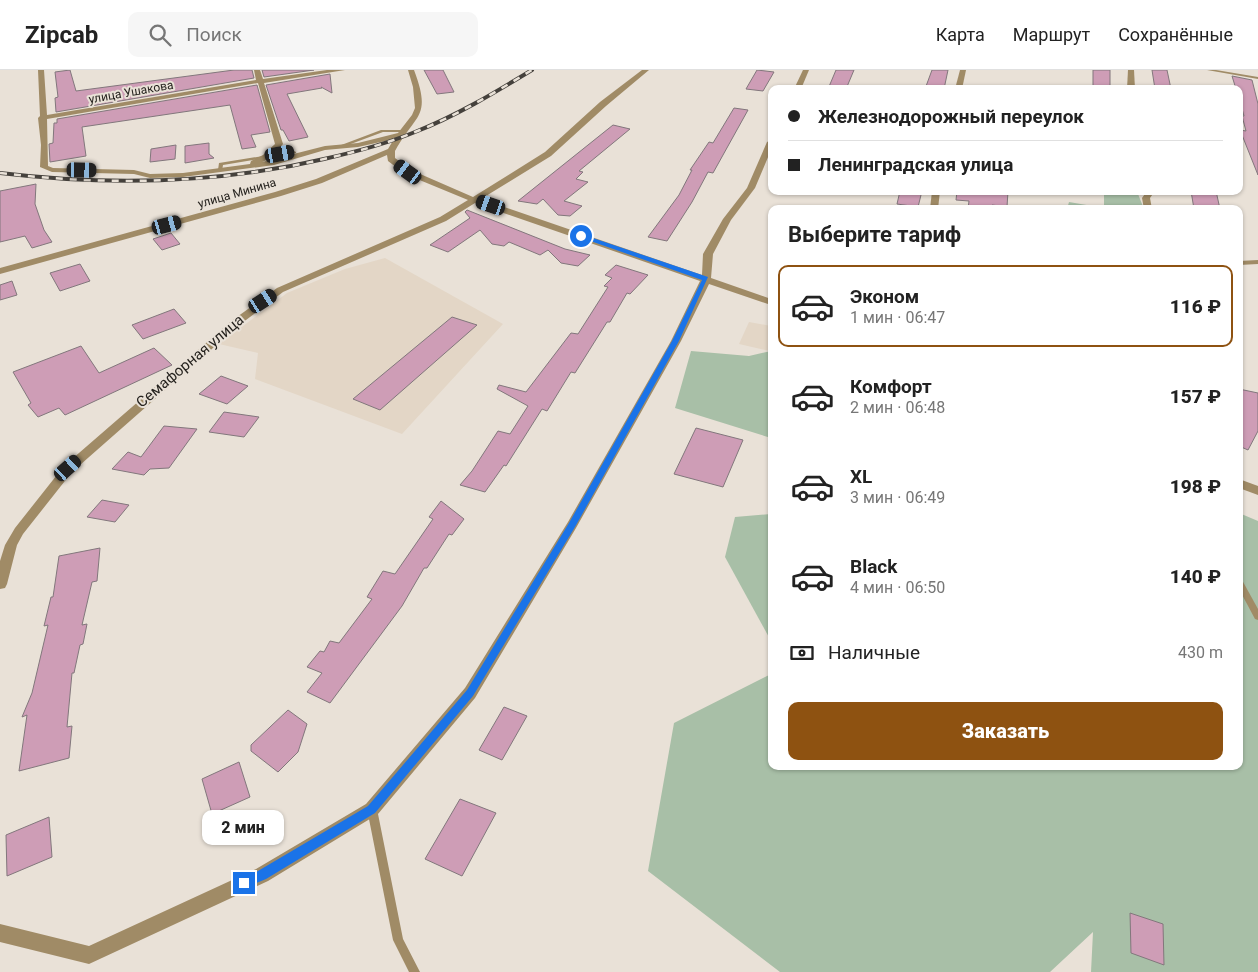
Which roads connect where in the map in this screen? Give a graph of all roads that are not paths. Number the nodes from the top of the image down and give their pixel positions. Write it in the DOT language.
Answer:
graph roads {
  1 [pos="42,70"];
  2 [pos="257,70"];
  3 [pos="342,70"];
  4 [pos="411,70"];
  5 [pos="646,70"];
  6 [pos="806,70"];
  7 [pos="962,70"];
  8 [pos="1131,70"];
  9 [pos="1209,70"];
  10 [pos="1258,78"];
  11 [pos="260,81"];
  12 [pos="798,85"];
  13 [pos="959,85"];
  14 [pos="1131,85"];
  15 [pos="42,118"];
  16 [pos="402,133"];
  17 [pos="279,144"];
  18 [pos="768,149"];
  19 [pos="391,151"];
  20 [pos="294,152"];
  21 [pos="306,153"];
  22 [pos="266,157"];
  23 [pos="248,167"];
  24 [pos="220,170"];
  25 [pos="473,199"];
  26 [pos="1258,262"];
  27 [pos="1243,263"];
  28 [pos="0,271"];
  29 [pos="706,279"];
  30 [pos="768,301"];
  31 [pos="1243,485"];
  32 [pos="1258,491"];
  33 [pos="0,584"];
  34 [pos="1243,589"];
  35 [pos="1258,617"];
  36 [pos="372,810"];
  37 [pos="0,933"];
  38 [pos="415,972"];
  1 -- 15 [label="street"];
  2 -- 11 [label="street"];
  3 -- 11 [label="street, улица Ушакова"];
  4 -- 16 [label="street"];
  5 -- 25 [label="street, Семафорная улица"];
  6 -- 12 [label="street"];
  7 -- 13 [label="street"];
  8 -- 14 [label="street"];
  9 -- 10 [label="lane"];
  11 -- 15 [label="street, улица Ушакова"];
  11 -- 17 [label="street"];
  15 -- 24 [label="street, улица Минина"];
  16 -- 19 [label="street"];
  16 -- 21 [label="street, улица Минина"];
  17 -- 20 [label="street"];
  17 -- 22 [label="street"];
  18 -- 29 [label="street"];
  19 -- 25 [label="street"];
  19 -- 28 [label="street, улица Минина"];
  20 -- 21 [label="street"];
  20 -- 22 [label="lane"];
  21 -- 23 [label="street, улица Минина"];
  22 -- 23 [label="street"];
  22 -- 24 [label="lane"];
  23 -- 24 [label="street, улица Минина"];
  25 -- 29 [label="street"];
  25 -- 33 [label="street, Семафорная улица"];
  26 -- 27 [label="lane"];
  29 -- 30 [label="street"];
  29 -- 36 [label="street"];
  31 -- 32 [label="street"];
  34 -- 35 [label="lane"];
  36 -- 37 [label="street"];
  36 -- 38 [label="lane"];
}
